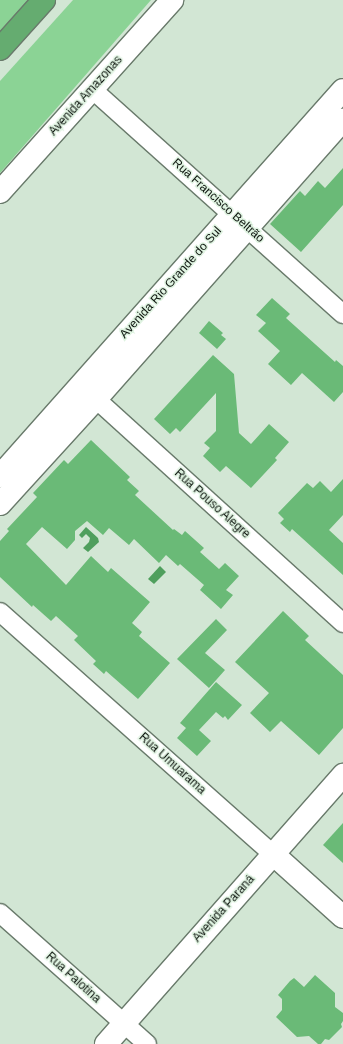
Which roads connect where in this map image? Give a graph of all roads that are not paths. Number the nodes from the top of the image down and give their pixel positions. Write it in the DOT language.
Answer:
graph roads {
  1 [pos="44,0"];
  2 [pos="172,0"];
  3 [pos="0,49"];
  4 [pos="92,89"];
  5 [pos="343,90"];
  6 [pos="343,120"];
  7 [pos="0,192"];
  8 [pos="240,221"];
  9 [pos="343,314"];
  10 [pos="88,392"];
  11 [pos="0,476"];
  12 [pos="0,504"];
  13 [pos="0,612"];
  14 [pos="343,623"];
  15 [pos="343,775"];
  16 [pos="273,854"];
  17 [pos="0,913"];
  18 [pos="343,917"];
  19 [pos="124,1023"];
  20 [pos="106,1044"];
  21 [pos="147,1044"];
  1 -- 3 [label="highway"];
  2 -- 4 [label="street, Avenida Amazonas"];
  4 -- 7 [label="street, Avenida Amazonas"];
  4 -- 8 [label="street, Rua Francisco Beltrão"];
  5 -- 8 [label="street, Avenida Rio Grande do Sul"];
  6 -- 8 [label="street, Avenida Rio Grande do Sul"];
  8 -- 9 [label="street, Rua Francisco Beltrão"];
  8 -- 10 [label="street, Avenida Rio Grande do Sul"];
  10 -- 11 [label="street, Avenida Rio Grande do Sul"];
  10 -- 12 [label="street, Avenida Rio Grande do Sul"];
  10 -- 14 [label="street, Rua Pouso Alegre"];
  13 -- 16 [label="street, Rua Umuarama"];
  15 -- 16 [label="street, Avenida Paraná"];
  16 -- 18 [label="street, Rua Umuarama"];
  16 -- 19 [label="street, Avenida Paraná"];
  17 -- 19 [label="street, Rua Palotina"];
  19 -- 20 [label="street, Avenida Paraná"];
  19 -- 21 [label="street, Rua Palotina"];
}
